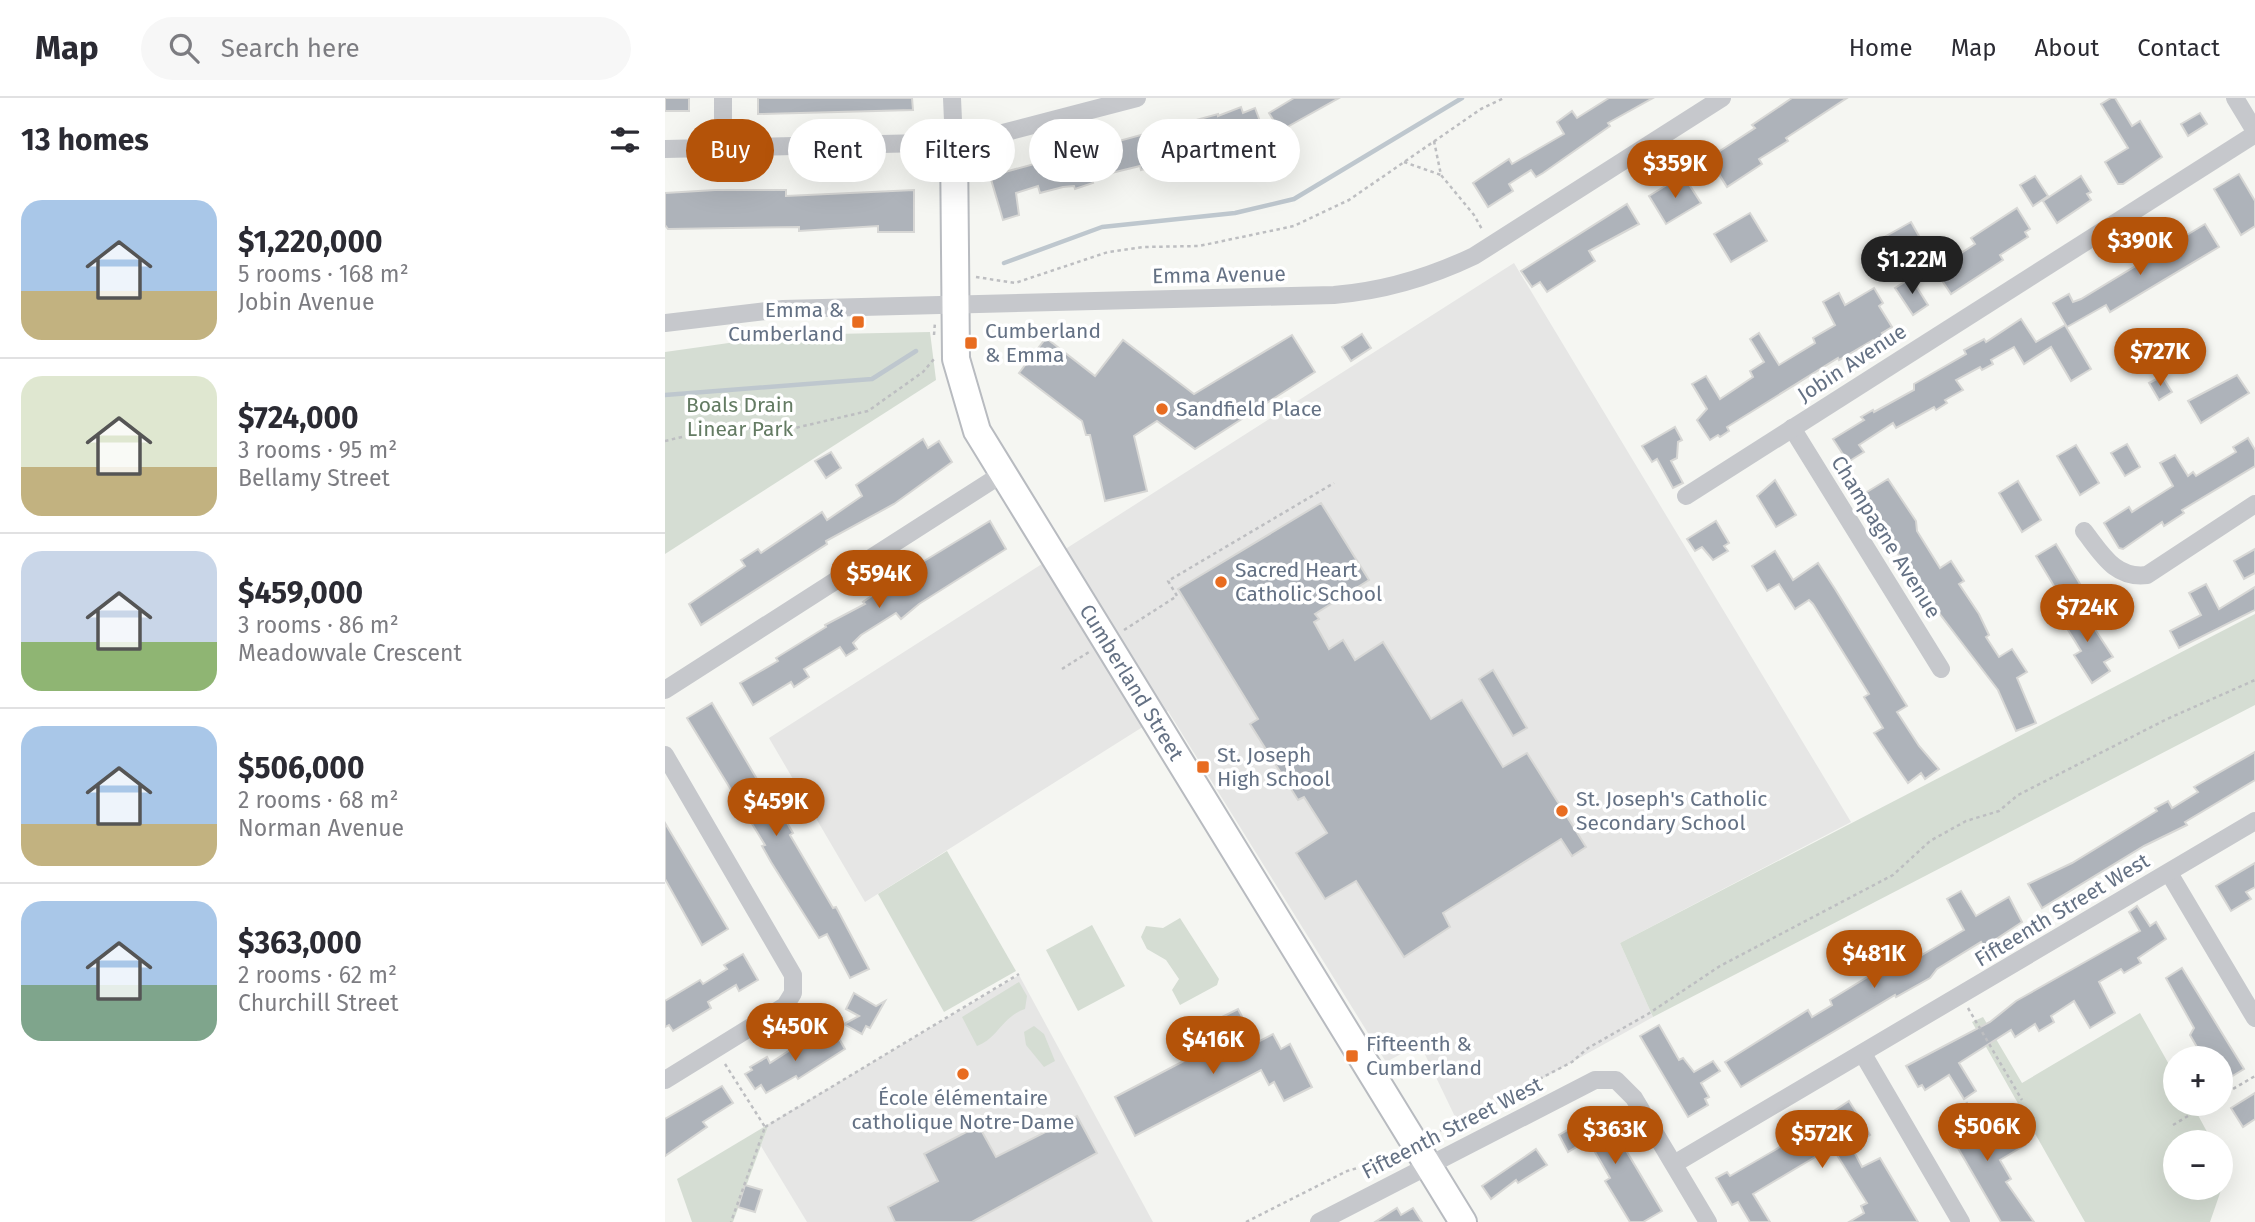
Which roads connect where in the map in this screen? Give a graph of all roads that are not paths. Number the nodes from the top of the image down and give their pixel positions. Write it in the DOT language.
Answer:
graph roads {
  1 [pos="723,98"];
  2 [pos="952,98"];
  3 [pos="1136,98"];
  4 [pos="1722,98"];
  5 [pos="2235,98"];
  6 [pos="723,119"];
  7 [pos="953,119"];
  8 [pos="1015,130"];
  9 [pos="2255,132"];
  10 [pos="900,144"];
  11 [pos="774,147"];
  12 [pos="665,149"];
  13 [pos="686,149"];
  14 [pos="954,182"];
  15 [pos="954,303"];
  16 [pos="665,323"];
  17 [pos="1792,428"];
  18 [pos="1002,474"];
  19 [pos="1686,496"];
  20 [pos="2255,504"];
  21 [pos="2084,531"];
  22 [pos="1941,669"];
  23 [pos="665,690"];
  24 [pos="665,755"];
  25 [pos="2255,821"];
  26 [pos="2169,873"];
  27 [pos="2255,1018"];
  28 [pos="1863,1054"];
  29 [pos="665,1080"];
  30 [pos="1421,1154"];
  31 [pos="1674,1164"];
  32 [pos="1319,1222"];
  33 [pos="1463,1222"];
  34 [pos="1708,1222"];
  35 [pos="1961,1222"];
  1 -- 6 [label="street"];
  2 -- 7 [label="street, Cumberland Street"];
  3 -- 8 [label="street"];
  4 -- 15 [label="street, Emma Avenue"];
  5 -- 9 [label="street"];
  9 -- 17 [label="street, Jobin Avenue"];
  10 -- 11 [label="street"];
  12 -- 13 [label="street"];
  14 -- 15 [label="street, Cumberland Street"];
  15 -- 16 [label="street, Emma Avenue"];
  15 -- 18 [label="street, Cumberland Street"];
  17 -- 19 [label="street, Jobin Avenue"];
  17 -- 22 [label="street, Champagne Avenue"];
  18 -- 23 [label="street"];
  18 -- 30 [label="street, Cumberland Street"];
  20 -- 21 [label="street"];
  24 -- 29 [label="street"];
  25 -- 26 [label="street, Fifteenth Street West"];
  26 -- 27 [label="street"];
  26 -- 28 [label="street, Fifteenth Street West"];
  28 -- 31 [label="street, Fifteenth Street West"];
  28 -- 35 [label="street"];
  30 -- 31 [label="street, Fifteenth Street West"];
  30 -- 32 [label="street, Fifteenth Street West"];
  30 -- 33 [label="street, Cumberland Street"];
  31 -- 34 [label="street"];
}
